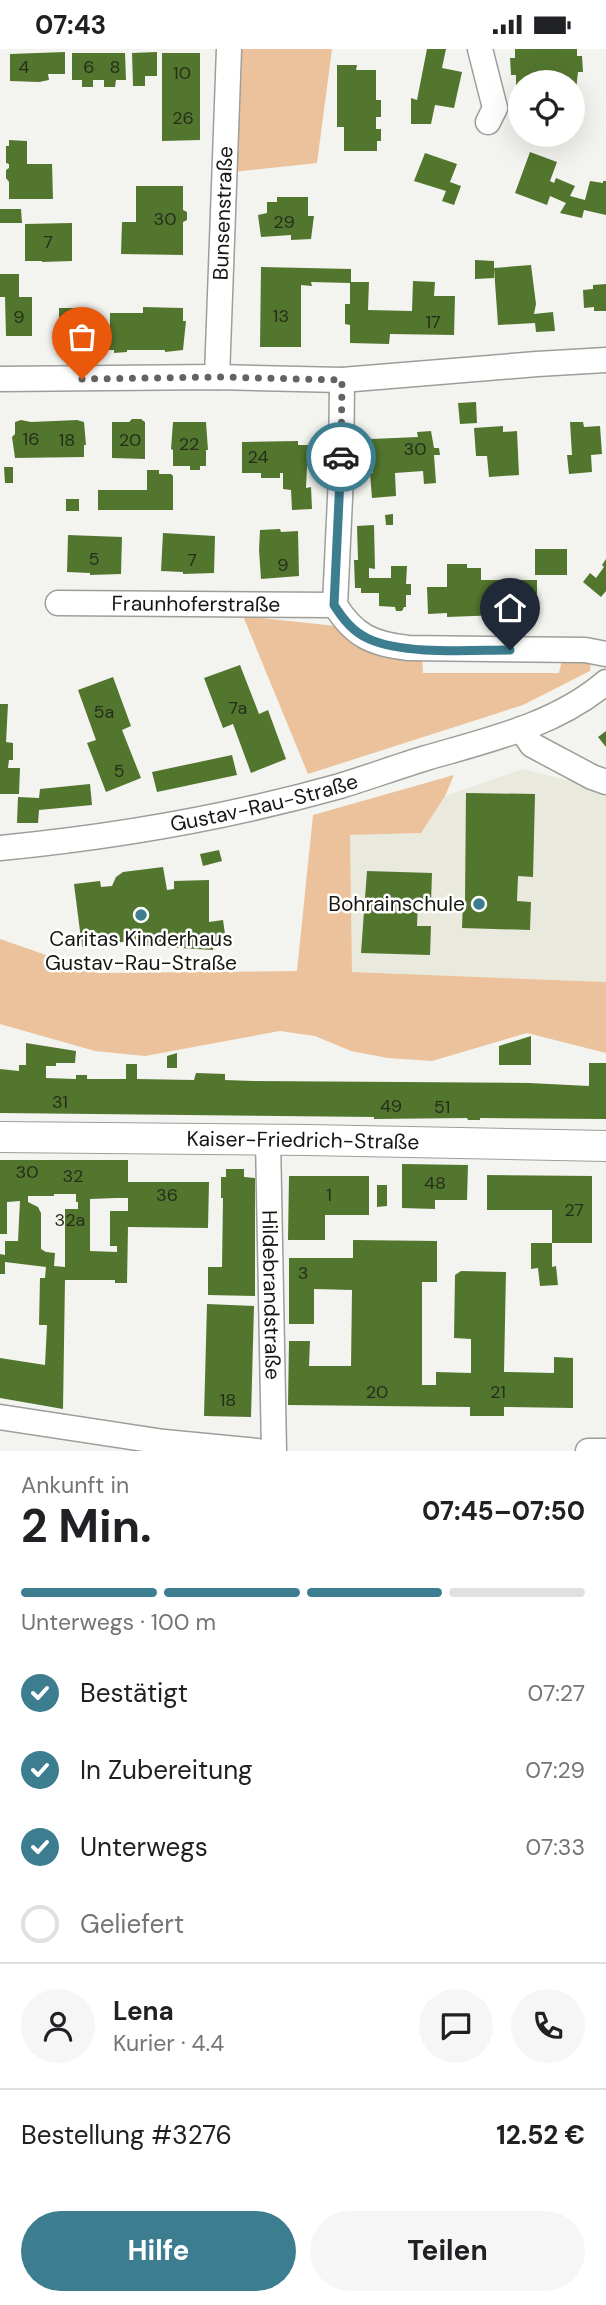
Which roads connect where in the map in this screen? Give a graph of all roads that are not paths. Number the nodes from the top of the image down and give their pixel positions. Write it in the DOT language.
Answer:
graph roads {
  1 [pos="229,49"];
  2 [pos="480,49"];
  3 [pos="488,122"];
  4 [pos="606,360"];
  5 [pos="218,377"];
  6 [pos="0,379"];
  7 [pos="342,380"];
  8 [pos="58,603"];
  9 [pos="334,605"];
  10 [pos="606,654"];
  11 [pos="606,682"];
  12 [pos="521,729"];
  13 [pos="606,782"];
  14 [pos="0,848"];
  15 [pos="0,1137"];
  16 [pos="268,1139"];
  17 [pos="606,1146"];
  18 [pos="0,1417"];
  19 [pos="257,1451"];
  20 [pos="274,1451"];
  21 [pos="588,1451"];
  22 [pos="606,1451"];
  1 -- 5 [label="street, Bunsenstraße"];
  2 -- 3 [label="street"];
  4 -- 7 [label="street"];
  5 -- 6 [label="street"];
  5 -- 7 [label="street"];
  7 -- 9 [label="street"];
  8 -- 9 [label="street, Fraunhoferstraße"];
  9 -- 10 [label="street"];
  11 -- 12 [label="street, Gustav-Rau-Straße"];
  12 -- 13 [label="street"];
  12 -- 14 [label="street, Gustav-Rau-Straße"];
  15 -- 16 [label="street, Kaiser-Friedrich-Straße"];
  16 -- 17 [label="street, Kaiser-Friedrich-Straße"];
  16 -- 20 [label="street, Hildebrandstraße"];
  18 -- 19 [label="street"];
  21 -- 22 [label="street"];
}
